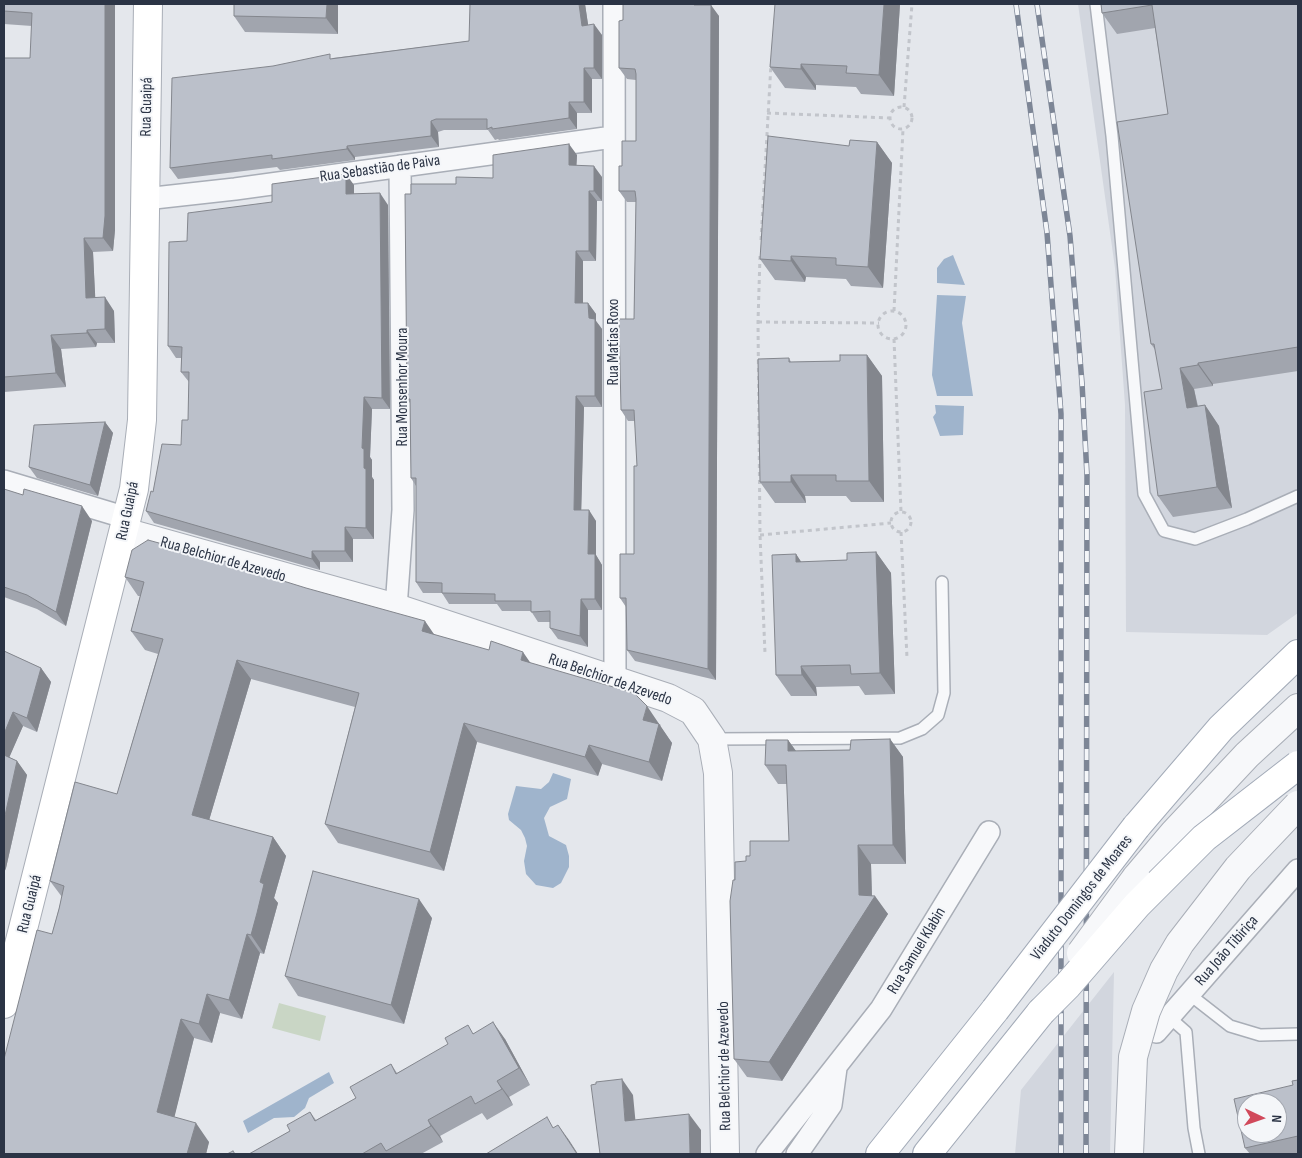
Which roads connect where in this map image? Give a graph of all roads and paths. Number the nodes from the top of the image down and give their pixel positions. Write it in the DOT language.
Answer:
graph roads {
  1 [pos="148,4"];
  2 [pos="614,4"];
  3 [pos="912,4"];
  4 [pos="1096,4"];
  5 [pos="771,63"];
  6 [pos="904,107"];
  7 [pos="767,113"];
  8 [pos="890,118"];
  9 [pos="903,129"];
  10 [pos="613,136"];
  11 [pos="400,166"];
  12 [pos="146,198"];
  13 [pos="761,242"];
  14 [pos="761,252"];
  15 [pos="894,312"];
  16 [pos="758,322"];
  17 [pos="879,323"];
  18 [pos="894,339"];
  19 [pos="4,481"];
  20 [pos="1298,496"];
  21 [pos="901,512"];
  22 [pos="891,523"];
  23 [pos="126,525"];
  24 [pos="901,532"];
  25 [pos="760,535"];
  26 [pos="942,582"];
  27 [pos="396,608"];
  28 [pos="765,653"];
  29 [pos="1298,654"];
  30 [pos="907,658"];
  31 [pos="615,680"];
  32 [pos="1298,708"];
  33 [pos="712,739"];
  34 [pos="1298,765"];
  35 [pos="1298,805"];
  36 [pos="989,832"];
  37 [pos="1298,870"];
  38 [pos="1189,994"];
  39 [pos="4,1004"];
  40 [pos="1041,1012"];
  41 [pos="1163,1025"];
  42 [pos="1298,1034"];
  43 [pos="837,1066"];
  44 [pos="728,1152"];
  45 [pos="767,1154"];
  46 [pos="797,1154"];
  47 [pos="880,1154"];
  48 [pos="927,1154"];
  49 [pos="1129,1154"];
  50 [pos="1199,1154"];
  1 -- 12 [label="main road, Rua Guaipá"];
  2 -- 10 [label="street, Rua Matias Roxo"];
  3 -- 6 [label="path"];
  4 -- 20 [label="lane"];
  5 -- 7 [label="path"];
  6 -- 8 [label="path"];
  6 -- 9 [label="path"];
  7 -- 8 [label="path"];
  7 -- 13 [label="path"];
  8 -- 9 [label="path"];
  9 -- 15 [label="path"];
  10 -- 11 [label="street, Rua Sebastião de Paiva"];
  10 -- 31 [label="street, Rua Matias Roxo"];
  11 -- 12 [label="street, Rua Sebastião de Paiva"];
  11 -- 27 [label="street, Rua Monsenhor Moura"];
  12 -- 23 [label="main road, Rua Guaipá"];
  14 -- 16 [label="path"];
  15 -- 17 [label="path"];
  15 -- 18 [label="path"];
  16 -- 17 [label="path"];
  16 -- 25 [label="path"];
  17 -- 18 [label="path"];
  18 -- 21 [label="path"];
  19 -- 23 [label="street"];
  21 -- 22 [label="path"];
  21 -- 24 [label="path"];
  22 -- 24 [label="path"];
  22 -- 25 [label="path"];
  23 -- 27 [label="street, Rua Belchior de Azevedo"];
  23 -- 39 [label="main road, Rua Guaipá"];
  24 -- 30 [label="path"];
  25 -- 28 [label="path"];
  26 -- 33 [label="lane"];
  27 -- 31 [label="street, Rua Belchior de Azevedo"];
  29 -- 47 [label="main road, Viaduto Domingos de Moares, bridge"];
  31 -- 33 [label="street, Rua Belchior de Azevedo"];
  32 -- 40 [label="street, Viaduto Domingos de Moares, bridge"];
  33 -- 44 [label="street, Rua Belchior de Azevedo"];
  34 -- 40 [label="main road, bridge"];
  35 -- 49 [label="street, bridge"];
  36 -- 43 [label="street, Rua Samuel Klabin"];
  37 -- 38 [label="street, Rua João Tibiriça"];
  38 -- 41 [label="street, Rua João Tibiriça"];
  38 -- 42 [label="lane"];
  40 -- 48 [label="main road, Viaduto Domingos de Moares"];
  41 -- 50 [label="lane"];
  43 -- 45 [label="street, Rua Samuel Klabin"];
  43 -- 46 [label="street, Rua Samuel Klabin"];
}
